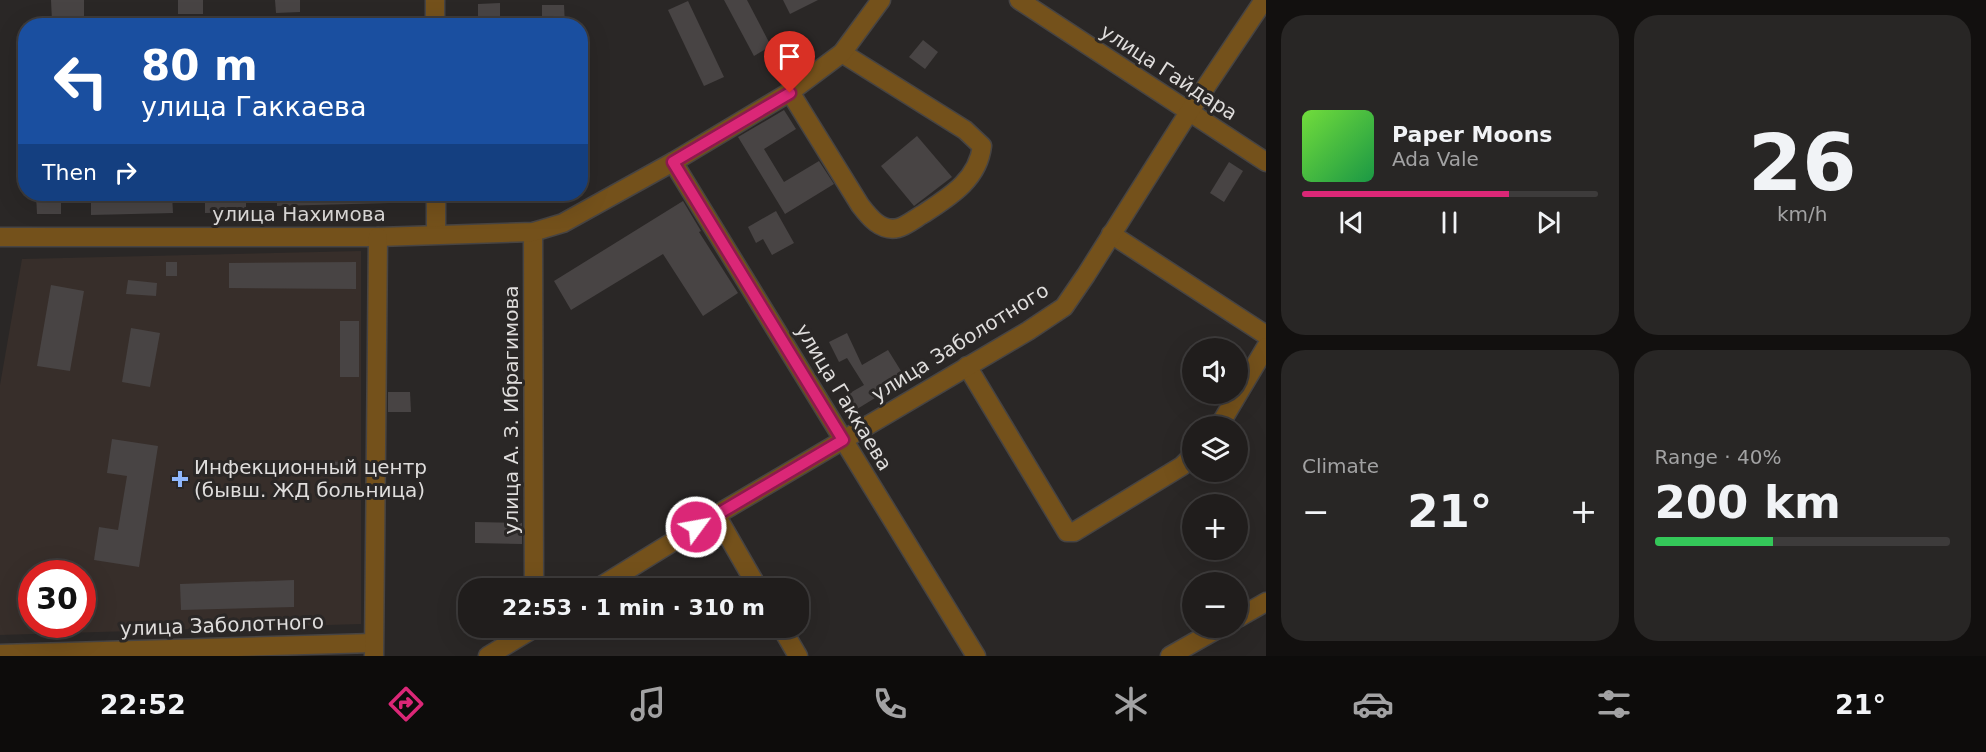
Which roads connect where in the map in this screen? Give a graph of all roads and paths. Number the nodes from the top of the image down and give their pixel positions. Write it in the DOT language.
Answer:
graph roads {
  1 [pos="435,0"];
  2 [pos="881,0"];
  3 [pos="1018,0"];
  4 [pos="1263,0"];
  5 [pos="435,18"];
  6 [pos="842,52"];
  7 [pos="790,93"];
  8 [pos="1189,112"];
  9 [pos="673,162"];
  10 [pos="1266,162"];
  11 [pos="436,201"];
  12 [pos="533,232"];
  13 [pos="436,234"];
  14 [pos="1111,234"];
  15 [pos="0,237"];
  16 [pos="378,237"];
  17 [pos="1266,335"];
  18 [pos="1266,347"];
  19 [pos="966,366"];
  20 [pos="1225,416"];
  21 [pos="843,440"];
  22 [pos="1182,466"];
  23 [pos="716,515"];
  24 [pos="534,578"];
  25 [pos="614,578"];
  26 [pos="752,578"];
  27 [pos="1266,602"];
  28 [pos="1248,612"];
  29 [pos="517,638"];
  30 [pos="787,638"];
  31 [pos="1202,638"];
  32 [pos="373,650"];
  33 [pos="0,654"];
  34 [pos="488,656"];
  35 [pos="798,656"];
  36 [pos="976,656"];
  37 [pos="1170,656"];
  1 -- 5 [label="street"];
  2 -- 6 [label="street, улица Нахимова"];
  3 -- 8 [label="street, улица Гайдара"];
  4 -- 8 [label="street, улица Заболотного"];
  6 -- 7 [label="street, улица Нахимова"];
  6 -- 7 [label="street"];
  7 -- 9 [label="street, улица Нахимова"];
  8 -- 10 [label="street, улица Гайдара"];
  8 -- 14 [label="street, улица Заболотного"];
  9 -- 12 [label="street, улица Нахимова"];
  9 -- 21 [label="street, улица Гаккаева"];
  11 -- 13 [label="street"];
  12 -- 13 [label="street, улица Нахимова"];
  12 -- 24 [label="street, улица А. З. Ибрагимова"];
  13 -- 16 [label="street, улица Нахимова"];
  14 -- 17 [label="street"];
  14 -- 19 [label="street, улица Заболотного"];
  15 -- 16 [label="street, улица Нахимова"];
  16 -- 32 [label="street"];
  18 -- 20 [label="street"];
  19 -- 21 [label="street, улица Заболотного"];
  19 -- 22 [label="street"];
  21 -- 23 [label="street, улица Заболотного"];
  21 -- 36 [label="street, улица Гаккаева"];
  23 -- 25 [label="street, улица Заболотного"];
  23 -- 26 [label="street"];
  27 -- 28 [label="street"];
  29 -- 34 [label="street"];
  30 -- 35 [label="street"];
  31 -- 37 [label="street"];
  32 -- 33 [label="street, улица Заболотного"];
}
